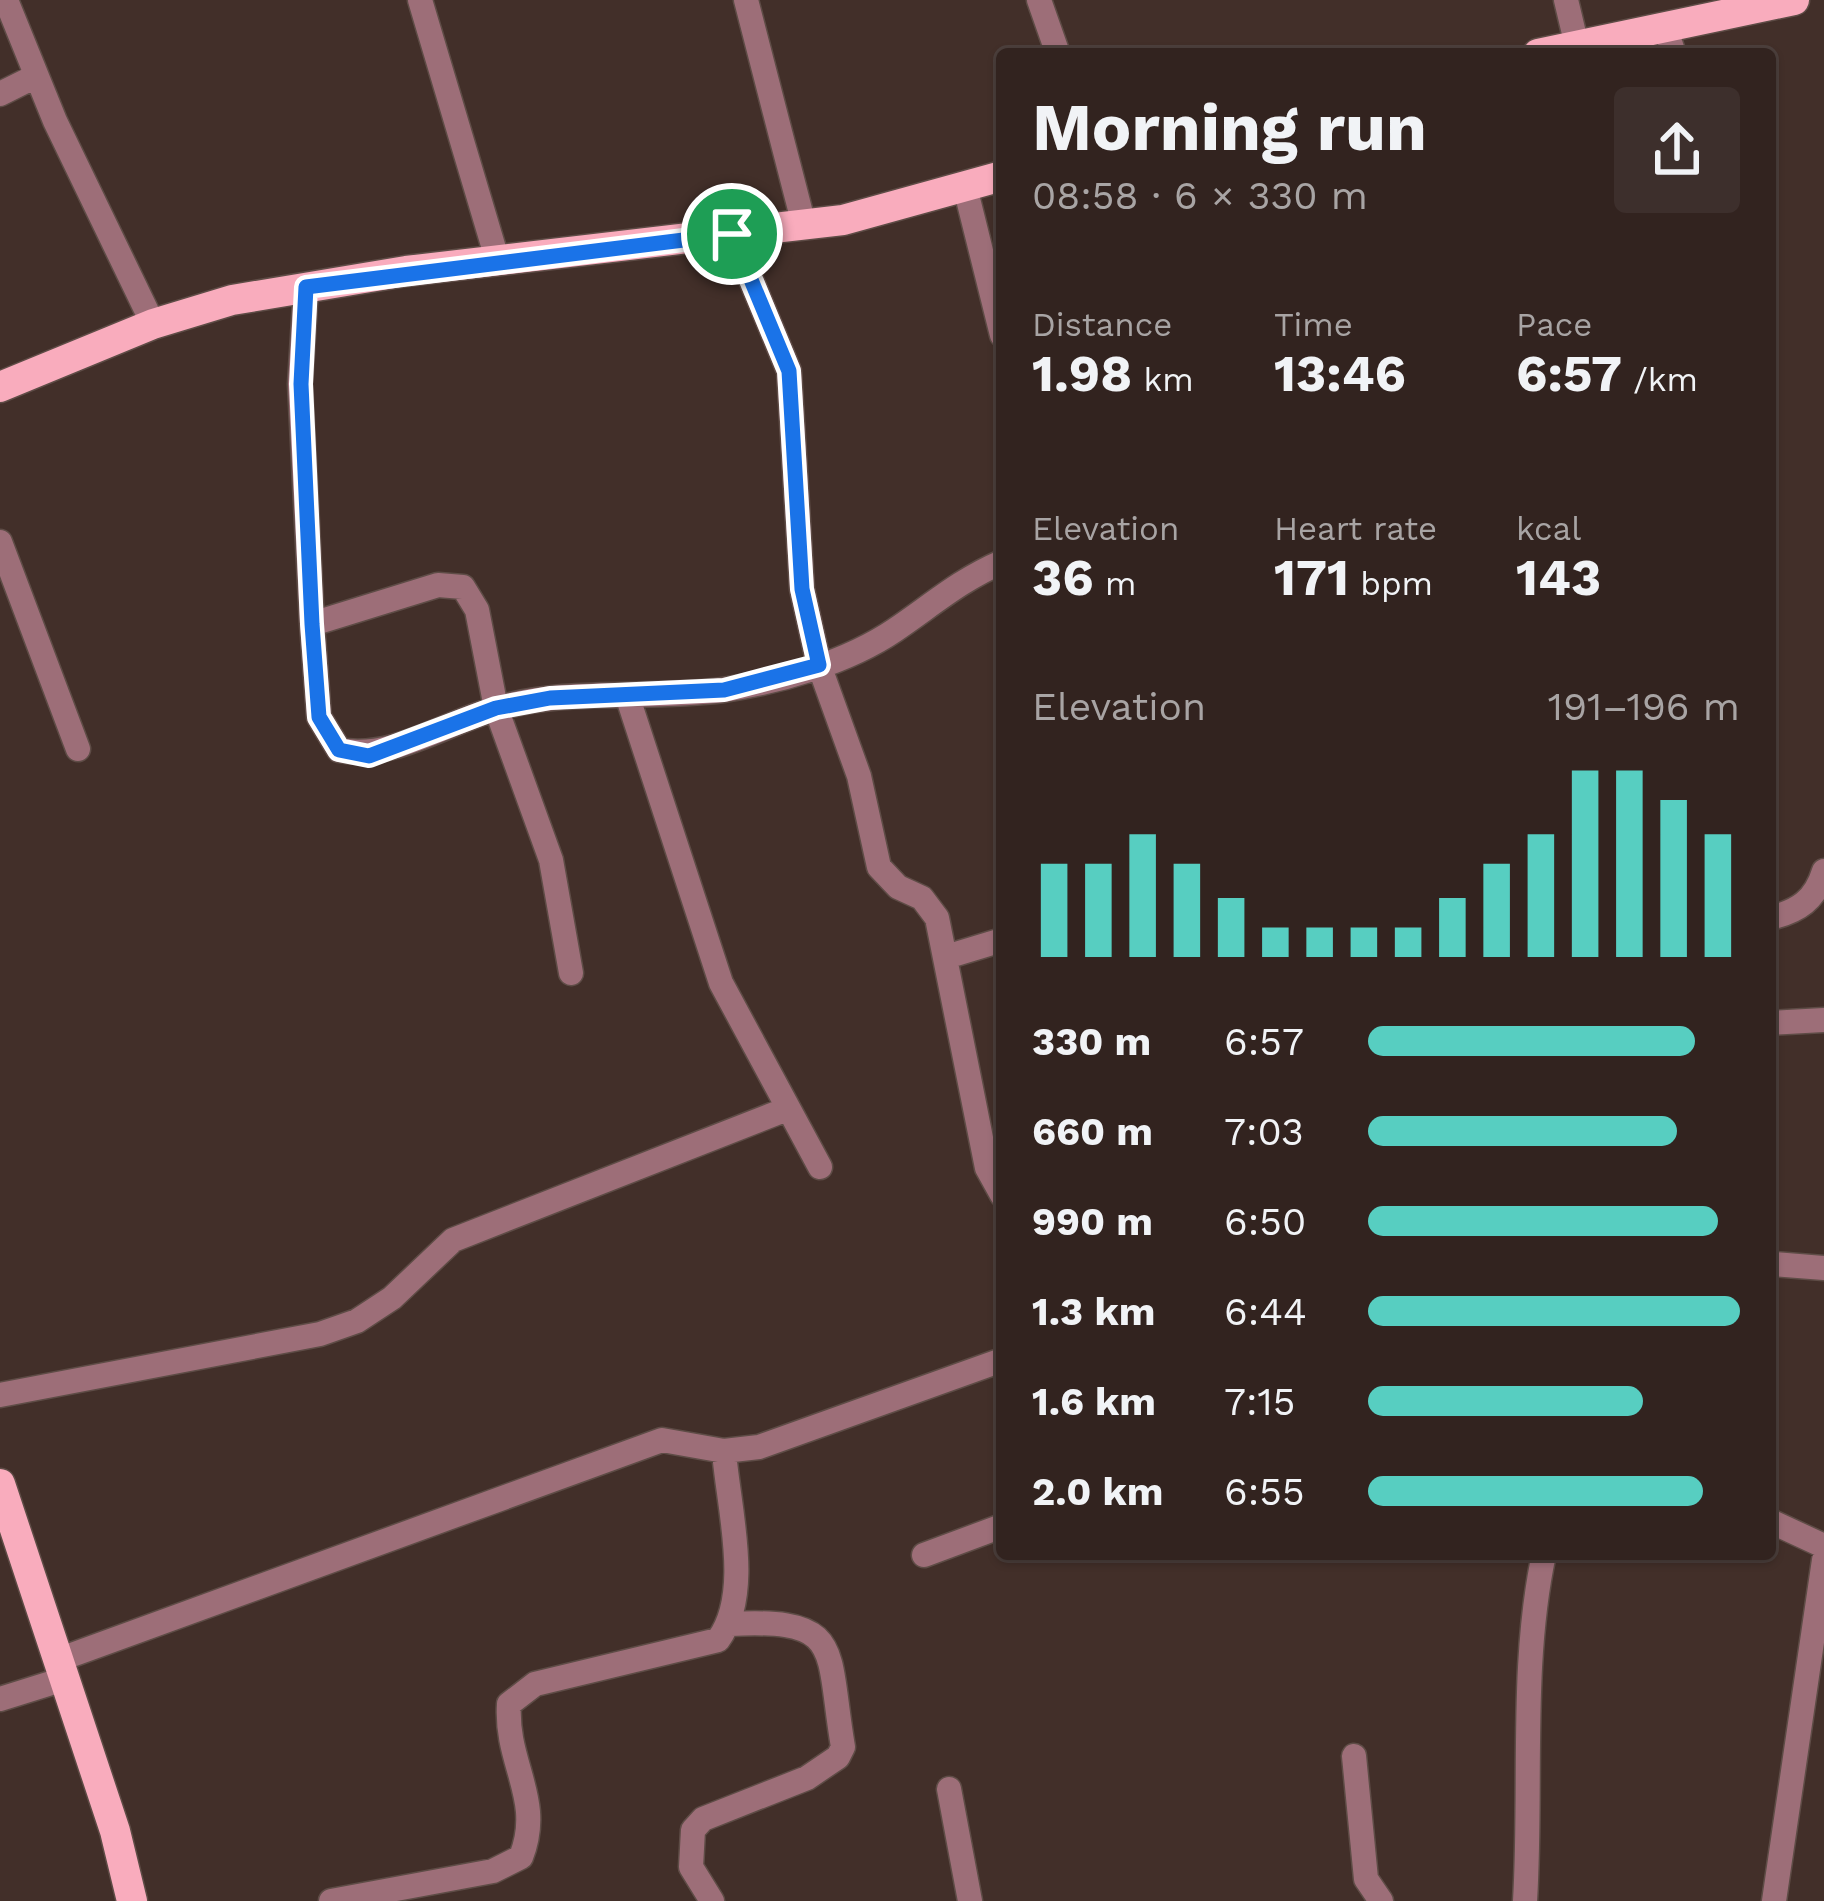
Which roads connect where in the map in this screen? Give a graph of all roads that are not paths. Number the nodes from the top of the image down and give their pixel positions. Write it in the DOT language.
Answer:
graph roads {
  1 [pos="6,0"];
  2 [pos="420,0"];
  3 [pos="746,0"];
  4 [pos="1039,0"];
  5 [pos="1566,0"];
  6 [pos="1794,0"];
  7 [pos="1725,7"];
  8 [pos="1670,41"];
  9 [pos="1576,46"];
  10 [pos="1056,48"];
  11 [pos="1566,48"];
  12 [pos="36,76"];
  13 [pos="0,94"];
  14 [pos="996,178"];
  15 [pos="965,188"];
  16 [pos="804,225"];
  17 [pos="732,234"];
  18 [pos="498,262"];
  19 [pos="306,287"];
  20 [pos="996,311"];
  21 [pos="153,324"];
  22 [pos="0,387"];
  23 [pos="0,542"];
  24 [pos="996,564"];
  25 [pos="312,624"];
  26 [pos="819,665"];
  27 [pos="626,694"];
  28 [pos="496,708"];
  29 [pos="78,749"];
  30 [pos="1824,871"];
  31 [pos="1776,917"];
  32 [pos="996,942"];
  33 [pos="946,957"];
  34 [pos="572,973"];
  35 [pos="1824,1020"];
  36 [pos="1776,1023"];
  37 [pos="788,1109"];
  38 [pos="820,1167"];
  39 [pos="996,1184"];
  40 [pos="1776,1264"];
  41 [pos="1824,1268"];
  42 [pos="996,1362"];
  43 [pos="0,1395"];
  44 [pos="724,1451"];
  45 [pos="0,1484"];
  46 [pos="1776,1524"];
  47 [pos="996,1528"];
  48 [pos="1824,1546"];
  49 [pos="924,1555"];
  50 [pos="1543,1560"];
  51 [pos="1824,1560"];
  52 [pos="730,1624"];
  53 [pos="61,1670"];
  54 [pos="0,1699"];
  55 [pos="1354,1756"];
  56 [pos="949,1789"];
  57 [pos="132,1901"];
  58 [pos="331,1901"];
  59 [pos="712,1901"];
  60 [pos="970,1901"];
  61 [pos="1381,1901"];
  62 [pos="1525,1901"];
  63 [pos="1774,1901"];
  1 -- 12 [label="street"];
  2 -- 18 [label="street"];
  3 -- 16 [label="street"];
  4 -- 10 [label="street"];
  5 -- 9 [label="street"];
  6 -- 7 [label="main road"];
  7 -- 8 [label="main road"];
  8 -- 9 [label="main road"];
  9 -- 11 [label="main road"];
  12 -- 13 [label="street"];
  12 -- 21 [label="street"];
  14 -- 15 [label="main road"];
  15 -- 16 [label="main road"];
  15 -- 20 [label="street"];
  16 -- 17 [label="main road"];
  17 -- 18 [label="main road"];
  17 -- 26 [label="street"];
  18 -- 19 [label="main road"];
  19 -- 21 [label="main road"];
  19 -- 25 [label="street"];
  21 -- 22 [label="main road"];
  23 -- 29 [label="street"];
  24 -- 26 [label="street"];
  25 -- 28 [label="street"];
  25 -- 28 [label="street"];
  26 -- 27 [label="street"];
  26 -- 33 [label="street"];
  27 -- 28 [label="street"];
  27 -- 37 [label="street"];
  28 -- 34 [label="street"];
  30 -- 31 [label="street"];
  32 -- 33 [label="street"];
  33 -- 39 [label="street"];
  35 -- 36 [label="street"];
  37 -- 38 [label="street"];
  37 -- 43 [label="street"];
  40 -- 41 [label="street"];
  42 -- 44 [label="street"];
  44 -- 52 [label="street"];
  44 -- 53 [label="street"];
  45 -- 53 [label="main road"];
  46 -- 48 [label="street"];
  47 -- 49 [label="street"];
  50 -- 62 [label="street"];
  51 -- 63 [label="street"];
  52 -- 58 [label="street"];
  52 -- 59 [label="street"];
  53 -- 54 [label="street"];
  53 -- 57 [label="main road"];
  55 -- 61 [label="street"];
  56 -- 60 [label="street"];
}
